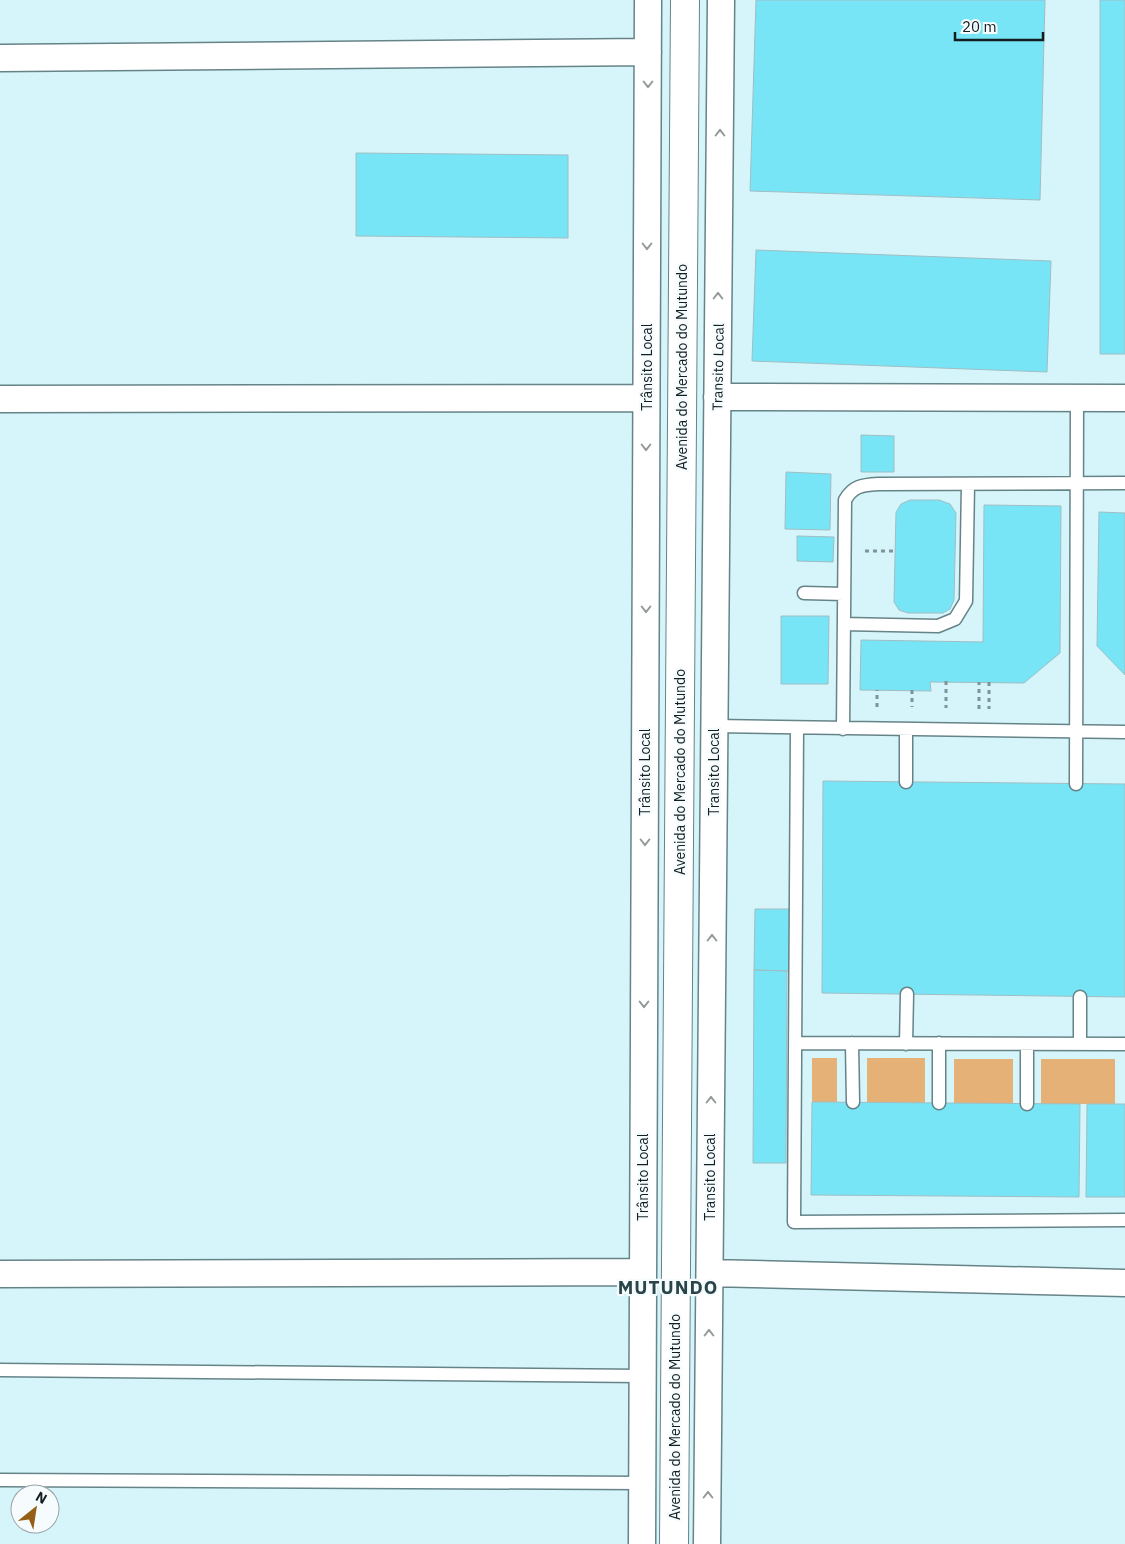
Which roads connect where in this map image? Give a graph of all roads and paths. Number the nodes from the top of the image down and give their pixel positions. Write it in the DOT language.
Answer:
graph roads {
  1 [pos="648,0"];
  2 [pos="685,0"];
  3 [pos="721,0"];
  4 [pos="648,52"];
  5 [pos="0,58"];
  6 [pos="717,397"];
  7 [pos="0,398"];
  8 [pos="646,398"];
  9 [pos="1077,398"];
  10 [pos="1125,398"];
  11 [pos="1076,483"];
  12 [pos="1125,483"];
  13 [pos="968,484"];
  14 [pos="804,593"];
  15 [pos="844,594"];
  16 [pos="844,624"];
  17 [pos="714,726"];
  18 [pos="797,729"];
  19 [pos="843,729"];
  20 [pos="906,730"];
  21 [pos="1076,731"];
  22 [pos="1125,732"];
  23 [pos="906,782"];
  24 [pos="1076,784"];
  25 [pos="907,994"];
  26 [pos="1080,996"];
  27 [pos="795,1043"];
  28 [pos="852,1043"];
  29 [pos="939,1043"];
  30 [pos="906,1044"];
  31 [pos="1027,1044"];
  32 [pos="1080,1044"];
  33 [pos="1125,1044"];
  34 [pos="852,1102"];
  35 [pos="939,1103"];
  36 [pos="1027,1104"];
  37 [pos="1125,1220"];
  38 [pos="643,1272"];
  39 [pos="710,1272"];
  40 [pos="0,1274"];
  41 [pos="1125,1283"];
  42 [pos="0,1370"];
  43 [pos="642,1376"];
  44 [pos="0,1480"];
  45 [pos="642,1483"];
  46 [pos="642,1544"];
  47 [pos="674,1544"];
  48 [pos="707,1544"];
  1 -- 4 [label="street, Trânsito Local"];
  2 -- 47 [label="main road, Avenida do Mercado do Mutundo"];
  6 -- 3 [label="street, Transito Local, one-way"];
  4 -- 5 [label="street"];
  4 -- 8 [label="street, Trânsito Local, one-way"];
  6 -- 9 [label="street"];
  6 -- 17 [label="street, Transito Local"];
  7 -- 8 [label="street"];
  8 -- 38 [label="street, Trânsito Local, one-way"];
  9 -- 10 [label="street"];
  9 -- 11 [label="lane"];
  11 -- 12 [label="lane"];
  11 -- 13 [label="lane"];
  11 -- 21 [label="lane"];
  13 -- 15 [label="lane"];
  13 -- 16 [label="lane"];
  14 -- 15 [label="lane"];
  15 -- 16 [label="lane"];
  16 -- 19 [label="lane"];
  17 -- 18 [label="lane"];
  39 -- 17 [label="street, Transito Local, one-way"];
  18 -- 19 [label="lane"];
  18 -- 27 [label="lane"];
  19 -- 20 [label="lane"];
  20 -- 21 [label="lane"];
  20 -- 23 [label="lane"];
  21 -- 22 [label="lane"];
  21 -- 24 [label="lane"];
  25 -- 30 [label="lane"];
  26 -- 32 [label="lane"];
  27 -- 28 [label="lane"];
  27 -- 37 [label="lane"];
  28 -- 30 [label="lane"];
  28 -- 34 [label="lane"];
  29 -- 30 [label="lane"];
  29 -- 31 [label="lane"];
  29 -- 35 [label="lane"];
  31 -- 32 [label="lane"];
  31 -- 36 [label="lane"];
  32 -- 33 [label="lane"];
  38 -- 40 [label="street"];
  38 -- 43 [label="street, Trânsito Local"];
  39 -- 41 [label="street"];
  48 -- 39 [label="street, Transito Local, one-way"];
  42 -- 43 [label="lane"];
  43 -- 45 [label="street, Trânsito Local"];
  44 -- 45 [label="lane"];
  45 -- 46 [label="street, Trânsito Local"];
}
